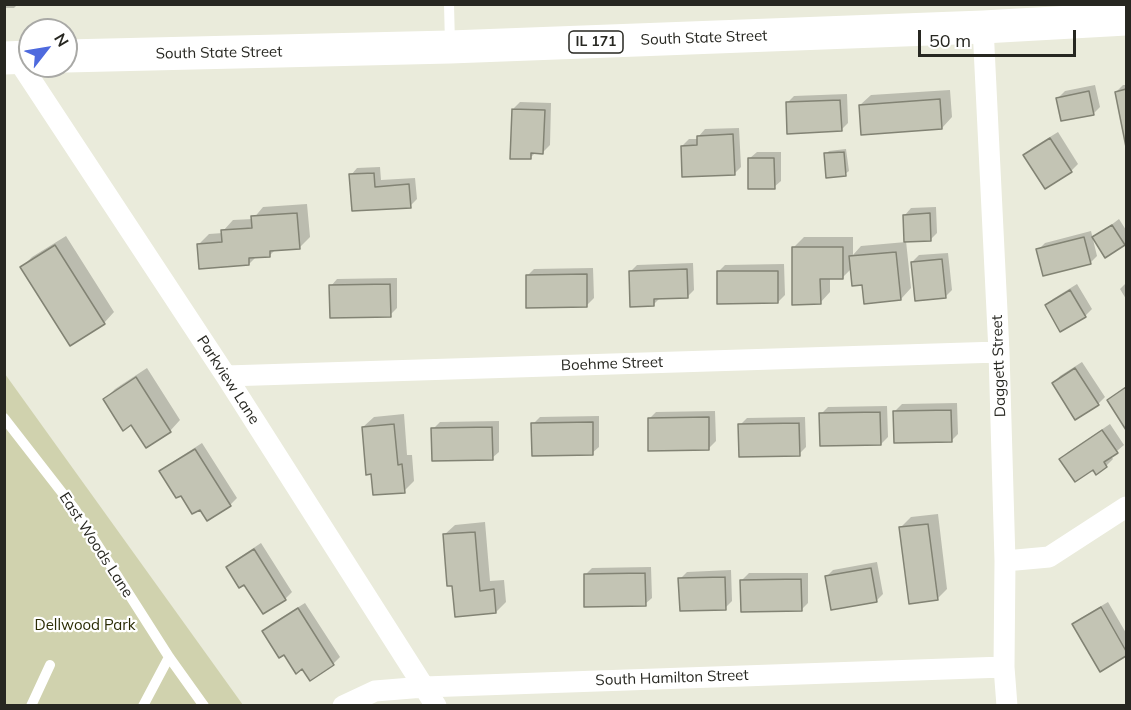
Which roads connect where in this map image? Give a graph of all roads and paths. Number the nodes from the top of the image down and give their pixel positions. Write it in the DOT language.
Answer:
graph roads {
  1 [pos="449,4"];
  2 [pos="1126,19"];
  3 [pos="983,27"];
  4 [pos="450,47"];
  5 [pos="78,56"];
  6 [pos="17,57"];
  7 [pos="999,352"];
  8 [pos="226,376"];
  9 [pos="4,418"];
  10 [pos="1124,515"];
  11 [pos="1005,561"];
  12 [pos="169,657"];
  13 [pos="50,665"];
  14 [pos="1004,667"];
  15 [pos="424,687"];
  16 [pos="31,705"];
  17 [pos="142,705"];
  18 [pos="204,705"];
  19 [pos="343,705"];
  20 [pos="436,705"];
  21 [pos="1007,705"];
  1 -- 4 [label="lane"];
  2 -- 3 [label="main road, South State Street / IL 171"];
  3 -- 4 [label="main road, South State Street / IL 171"];
  3 -- 7 [label="street, Daggett Street"];
  4 -- 5 [label="main road, South State Street / IL 171"];
  6 -- 8 [label="street, Parkview Lane"];
  7 -- 8 [label="street, Boehme Street"];
  7 -- 11 [label="street, Daggett Street"];
  8 -- 15 [label="street, Parkview Lane"];
  9 -- 12 [label="lane, East Woods Lane"];
  10 -- 11 [label="street"];
  11 -- 14 [label="street, Daggett Street"];
  12 -- 17 [label="lane"];
  12 -- 18 [label="lane, East Woods Lane"];
  13 -- 16 [label="lane"];
  14 -- 15 [label="street, South Hamilton Street"];
  14 -- 21 [label="street, Daggett Street"];
  15 -- 19 [label="street, South Hamilton Street"];
  15 -- 20 [label="street, Parkview Lane"];
}
